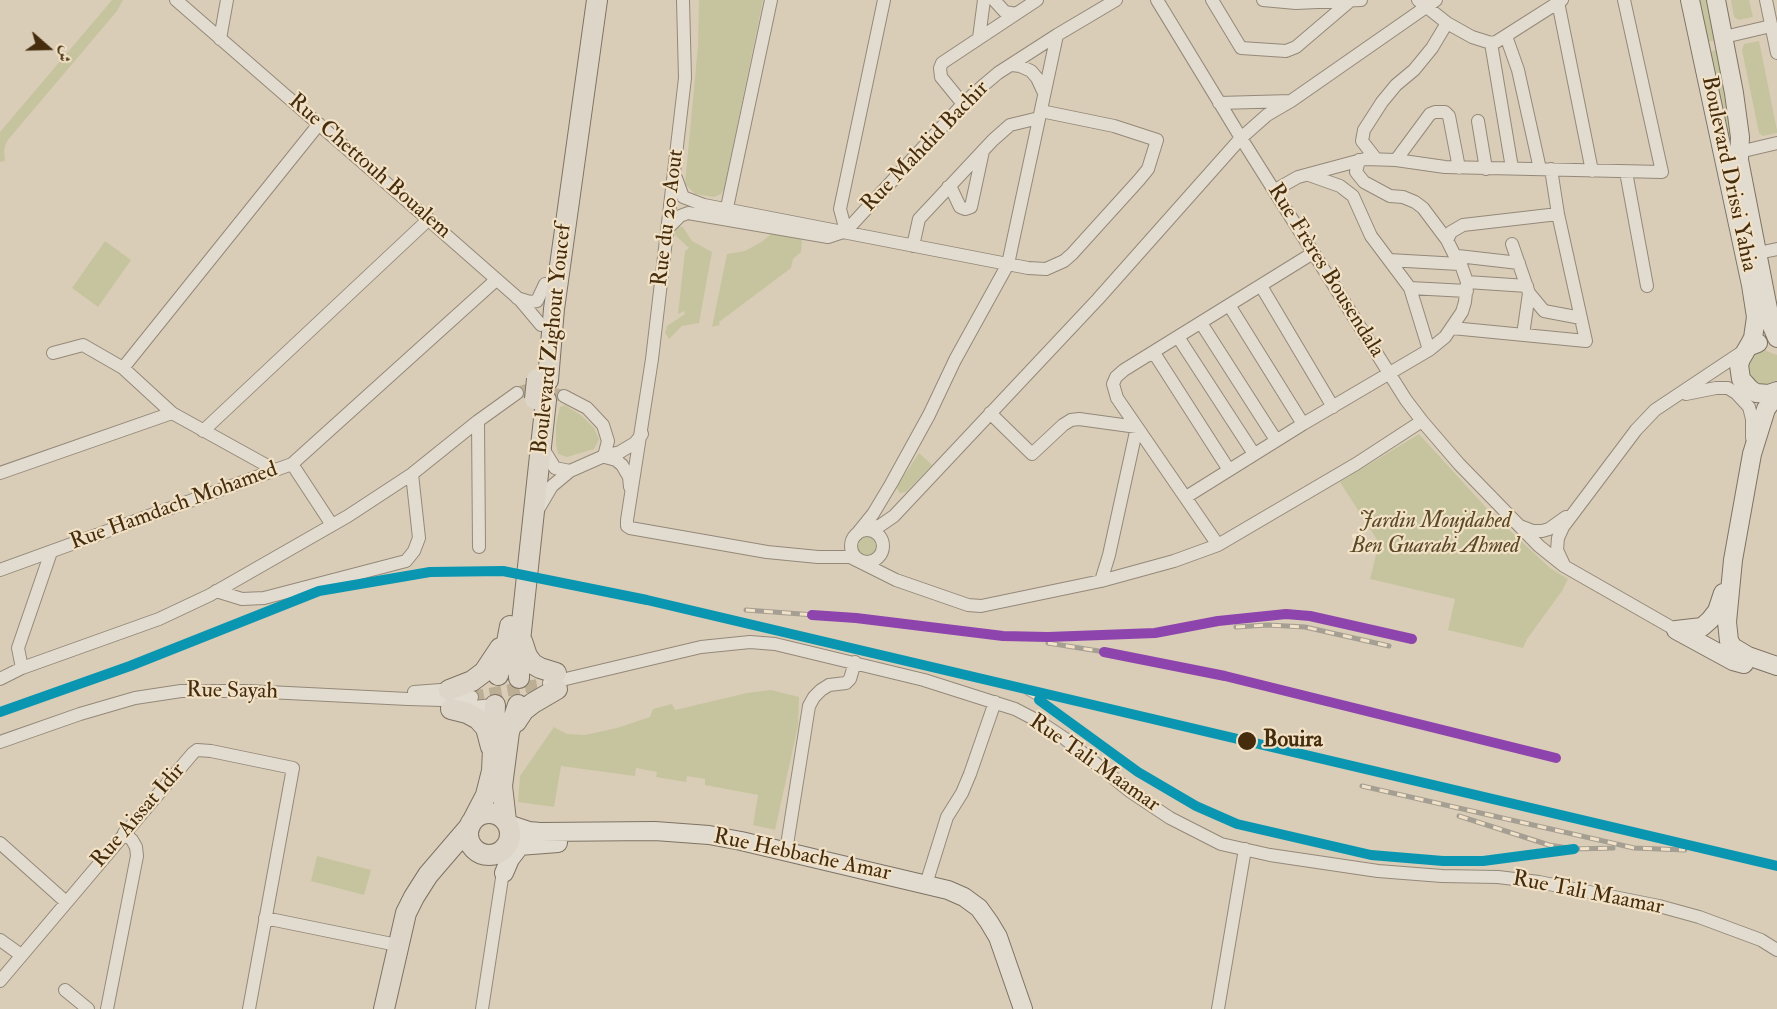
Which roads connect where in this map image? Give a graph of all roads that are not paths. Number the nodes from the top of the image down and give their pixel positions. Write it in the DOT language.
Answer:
graph roads {
  1 [pos="176,0"];
  2 [pos="227,0"];
  3 [pos="585,0"];
  4 [pos="597,0"];
  5 [pos="683,0"];
  6 [pos="771,0"];
  7 [pos="884,0"];
  8 [pos="984,0"];
  9 [pos="994,0"];
  10 [pos="1037,0"];
  11 [pos="1116,0"];
  12 [pos="1157,0"];
  13 [pos="1212,0"];
  14 [pos="1263,0"];
  15 [pos="1624,0"];
  16 [pos="1690,0"];
  17 [pos="1716,0"];
  18 [pos="1766,0"];
  19 [pos="1356,1"];
  20 [pos="1560,1"];
  21 [pos="1427,2"];
  22 [pos="1016,14"];
  23 [pos="1447,23"];
  24 [pos="1771,26"];
  25 [pos="1057,35"];
  26 [pos="1506,36"];
  27 [pos="1724,37"];
  28 [pos="979,38"];
  29 [pos="220,39"];
  30 [pos="1491,44"];
  31 [pos="1777,53"];
  32 [pos="1012,65"];
  33 [pos="1044,93"];
  34 [pos="1291,101"];
  35 [pos="1219,103"];
  36 [pos="963,104"];
  37 [pos="1040,114"];
  38 [pos="1478,121"];
  39 [pos="320,124"];
  40 [pos="1241,138"];
  41 [pos="1777,143"];
  42 [pos="983,150"];
  43 [pos="1739,152"];
  44 [pos="1376,159"];
  45 [pos="1359,160"];
  46 [pos="1396,160"];
  47 [pos="966,168"];
  48 [pos="1459,168"];
  49 [pos="1512,168"];
  50 [pos="1486,169"];
  51 [pos="1545,169"];
  52 [pos="675,171"];
  53 [pos="1592,171"];
  54 [pos="1626,172"];
  55 [pos="979,174"];
  56 [pos="1309,175"];
  57 [pos="948,187"];
  58 [pos="1275,190"];
  59 [pos="670,202"];
  60 [pos="683,214"];
  61 [pos="726,214"];
  62 [pos="1558,214"];
  63 [pos="429,219"];
  64 [pos="666,230"];
  65 [pos="846,231"];
  66 [pos="1447,240"];
  67 [pos="1512,244"];
  68 [pos="913,246"];
  69 [pos="1777,249"];
  70 [pos="1313,253"];
  71 [pos="1758,253"];
  72 [pos="1389,260"];
  73 [pos="1459,260"];
  74 [pos="1519,263"];
  75 [pos="1008,264"];
  76 [pos="496,280"];
  77 [pos="545,284"];
  78 [pos="1261,286"];
  79 [pos="1647,286"];
  80 [pos="1467,287"];
  81 [pos="1410,288"];
  82 [pos="1528,289"];
  83 [pos="516,297"];
  84 [pos="1229,305"];
  85 [pos="1581,318"];
  86 [pos="1201,322"];
  87 [pos="541,326"];
  88 [pos="1452,328"];
  89 [pos="1775,331"];
  90 [pos="1523,335"];
  91 [pos="1178,337"];
  92 [pos="1777,345"];
  93 [pos="1749,348"];
  94 [pos="1429,350"];
  95 [pos="53,353"];
  96 [pos="1154,353"];
  97 [pos="123,368"];
  98 [pos="1390,373"];
  99 [pos="542,379"];
  100 [pos="1777,393"];
  101 [pos="541,397"];
  102 [pos="1674,398"];
  103 [pos="1333,407"];
  104 [pos="172,413"];
  105 [pos="990,413"];
  106 [pos="478,421"];
  107 [pos="1422,421"];
  108 [pos="1303,424"];
  109 [pos="1137,428"];
  110 [pos="203,431"];
  111 [pos="606,432"];
  112 [pos="638,439"];
  113 [pos="1276,441"];
  114 [pos="542,446"];
  115 [pos="1254,454"];
  116 [pos="1752,454"];
  117 [pos="604,456"];
  118 [pos="292,464"];
  119 [pos="275,470"];
  120 [pos="1229,470"];
  121 [pos="570,471"];
  122 [pos="0,473"];
  123 [pos="412,474"];
  124 [pos="891,484"];
  125 [pos="632,495"];
  126 [pos="1185,496"];
  127 [pos="910,500"];
  128 [pos="1574,510"];
  129 [pos="872,515"];
  130 [pos="894,516"];
  131 [pos="534,517"];
  132 [pos="1516,524"];
  133 [pos="332,525"];
  134 [pos="881,525"];
  135 [pos="858,535"];
  136 [pos="883,541"];
  137 [pos="525,545"];
  138 [pos="1218,545"];
  139 [pos="479,547"];
  140 [pos="51,552"];
  141 [pos="1109,555"];
  142 [pos="833,556"];
  143 [pos="881,556"];
  144 [pos="1733,560"];
  145 [pos="862,561"];
  146 [pos="1564,566"];
  147 [pos="0,570"];
  148 [pos="1125,573"];
  149 [pos="888,577"];
  150 [pos="1101,581"];
  151 [pos="216,591"];
  152 [pos="1676,630"];
  153 [pos="515,634"];
  154 [pos="855,662"];
  155 [pos="1777,666"];
  156 [pos="22,668"];
  157 [pos="498,675"];
  158 [pos="1777,675"];
  159 [pos="519,678"];
  160 [pos="0,679"];
  161 [pos="554,682"];
  162 [pos="322,694"];
  163 [pos="472,698"];
  164 [pos="450,699"];
  165 [pos="995,702"];
  166 [pos="495,705"];
  167 [pos="518,705"];
  168 [pos="0,742"];
  169 [pos="499,746"];
  170 [pos="507,822"];
  171 [pos="472,823"];
  172 [pos="124,833"];
  173 [pos="0,843"];
  174 [pos="510,847"];
  175 [pos="1245,849"];
  176 [pos="786,851"];
  177 [pos="480,854"];
  178 [pos="504,873"];
  179 [pos="926,884"];
  180 [pos="420,886"];
  181 [pos="66,902"];
  182 [pos="265,918"];
  183 [pos="0,940"];
  184 [pos="397,945"];
  185 [pos="1777,950"];
  186 [pos="21,955"];
  187 [pos="0,981"];
  188 [pos="65,990"];
  189 [pos="88,1009"];
  190 [pos="107,1009"];
  191 [pos="249,1009"];
  192 [pos="384,1009"];
  193 [pos="482,1009"];
  194 [pos="1011,1009"];
  195 [pos="1023,1009"];
  196 [pos="1218,1009"];
  1 -- 29 [label="street, Rue Chettouh Boualem"];
  2 -- 29 [label="street"];
  3 -- 77 [label="main road, Boulevard Zighout Youcef"];
  4 -- 99 [label="main road, Boulevard Zighout Youcef"];
  5 -- 52 [label="street, Rue du 20 Aout"];
  6 -- 61 [label="street"];
  7 -- 65 [label="street"];
  8 -- 28 [label="street"];
  9 -- 22 [label="street"];
  10 -- 22 [label="street"];
  11 -- 25 [label="street, Rue Mahdid Bachir"];
  12 -- 35 [label="street, Rue Frères Bousendala"];
  13 -- 19 [label="street"];
  14 -- 19 [label="street"];
  15 -- 54 [label="street"];
  16 -- 93 [label="main road, Boulevard Drissi Yahia"];
  17 -- 27 [label="main road, Boulevard Drissi Yahia"];
  18 -- 24 [label="street"];
  20 -- 26 [label="street"];
  20 -- 53 [label="street"];
  21 -- 23 [label="street"];
  21 -- 34 [label="street"];
  22 -- 28 [label="street"];
  23 -- 30 [label="street"];
  23 -- 44 [label="street"];
  24 -- 27 [label="street"];
  24 -- 31 [label="street"];
  25 -- 32 [label="street, Rue Mahdid Bachir"];
  25 -- 33 [label="street"];
  26 -- 30 [label="street"];
  26 -- 51 [label="street"];
  27 -- 43 [label="main road, Boulevard Drissi Yahia"];
  28 -- 36 [label="street"];
  29 -- 39 [label="street, Rue Chettouh Boualem"];
  30 -- 49 [label="street"];
  32 -- 33 [label="street"];
  32 -- 36 [label="street, Rue Mahdid Bachir"];
  33 -- 37 [label="street"];
  34 -- 35 [label="street"];
  34 -- 40 [label="street"];
  35 -- 40 [label="street, Rue Frères Bousendala"];
  36 -- 65 [label="street, Rue Mahdid Bachir"];
  37 -- 42 [label="street"];
  37 -- 75 [label="street"];
  37 -- 75 [label="street"];
  38 -- 50 [label="street"];
  39 -- 63 [label="street, Rue Chettouh Boualem"];
  39 -- 97 [label="street"];
  40 -- 58 [label="street, Rue Frères Bousendala"];
  40 -- 105 [label="street"];
  41 -- 43 [label="street"];
  42 -- 47 [label="street"];
  42 -- 55 [label="street"];
  43 -- 71 [label="main road, Boulevard Drissi Yahia"];
  44 -- 45 [label="street"];
  44 -- 46 [label="street"];
  45 -- 56 [label="street"];
  45 -- 66 [label="street"];
  46 -- 48 [label="street"];
  46 -- 48 [label="street"];
  47 -- 55 [label="street"];
  47 -- 57 [label="street"];
  48 -- 50 [label="street"];
  49 -- 50 [label="street"];
  49 -- 51 [label="street"];
  51 -- 53 [label="street"];
  51 -- 62 [label="street"];
  52 -- 59 [label="street, Rue du 20 Aout"];
  52 -- 61 [label="street"];
  53 -- 54 [label="street"];
  54 -- 79 [label="street"];
  55 -- 57 [label="street"];
  56 -- 58 [label="street"];
  56 -- 72 [label="street"];
  57 -- 68 [label="street"];
  58 -- 70 [label="street, Rue Frères Bousendala"];
  59 -- 60 [label="street"];
  59 -- 64 [label="street, Rue du 20 Aout"];
  60 -- 61 [label="street"];
  60 -- 64 [label="street"];
  61 -- 65 [label="street"];
  61 -- 65 [label="street, Rue Mahdid Bachir"];
  62 -- 66 [label="street"];
  62 -- 85 [label="street"];
  63 -- 76 [label="street, Rue Chettouh Boualem"];
  63 -- 110 [label="street"];
  64 -- 112 [label="street, Rue du 20 Aout"];
  65 -- 68 [label="street"];
  66 -- 73 [label="street"];
  67 -- 74 [label="street"];
  68 -- 75 [label="street"];
  69 -- 71 [label="street"];
  70 -- 78 [label="street"];
  70 -- 98 [label="street, Rue Frères Bousendala"];
  71 -- 89 [label="main road, Boulevard Drissi Yahia"];
  72 -- 73 [label="street"];
  72 -- 81 [label="street"];
  73 -- 74 [label="street"];
  73 -- 80 [label="street"];
  74 -- 82 [label="street"];
  75 -- 124 [label="street"];
  76 -- 83 [label="street, Rue Chettouh Boualem"];
  76 -- 118 [label="street, Rue Hamdach Mohamed"];
  77 -- 83 [label="street"];
  77 -- 87 [label="main road, Boulevard Zighout Youcef"];
  78 -- 84 [label="street"];
  78 -- 103 [label="street"];
  80 -- 81 [label="street"];
  80 -- 82 [label="street"];
  80 -- 88 [label="street"];
  81 -- 94 [label="street"];
  82 -- 85 [label="street"];
  82 -- 90 [label="street"];
  83 -- 87 [label="street, Rue Chettouh Boualem"];
  84 -- 86 [label="street"];
  84 -- 108 [label="street"];
  85 -- 90 [label="street"];
  86 -- 91 [label="street"];
  86 -- 113 [label="street"];
  87 -- 99 [label="main road, Boulevard Zighout Youcef"];
  88 -- 90 [label="street"];
  88 -- 94 [label="street"];
  91 -- 96 [label="street"];
  91 -- 115 [label="street"];
  92 -- 93 [label="main road"];
  93 -- 100 [label="main road, Boulevard Drissi Yahia"];
  93 -- 102 [label="street"];
  94 -- 98 [label="street"];
  95 -- 97 [label="street"];
  96 -- 109 [label="street"];
  96 -- 120 [label="street"];
  97 -- 104 [label="street"];
  98 -- 103 [label="street"];
  98 -- 107 [label="street, Rue Frères Bousendala"];
  99 -- 101 [label="main road, Boulevard Zighout Youcef"];
  100 -- 116 [label="main road"];
  101 -- 106 [label="street"];
  101 -- 111 [label="street"];
  101 -- 114 [label="main road, Boulevard Zighout Youcef"];
  101 -- 137 [label="main road, Boulevard Zighout Youcef"];
  102 -- 116 [label="street"];
  102 -- 128 [label="street"];
  103 -- 108 [label="street"];
  104 -- 110 [label="street"];
  104 -- 122 [label="street"];
  105 -- 109 [label="street"];
  105 -- 127 [label="street"];
  106 -- 123 [label="street"];
  106 -- 139 [label="street"];
  107 -- 132 [label="street, Rue Frères Bousendala"];
  107 -- 138 [label="street"];
  108 -- 113 [label="street"];
  109 -- 126 [label="street"];
  109 -- 141 [label="street"];
  110 -- 119 [label="street"];
  111 -- 112 [label="street"];
  111 -- 117 [label="street"];
  112 -- 117 [label="street"];
  112 -- 125 [label="street, Rue du 20 Aout"];
  113 -- 115 [label="street"];
  114 -- 121 [label="street"];
  114 -- 131 [label="main road, Boulevard Zighout Youcef"];
  115 -- 120 [label="street"];
  116 -- 144 [label="main road"];
  117 -- 121 [label="street"];
  117 -- 125 [label="street"];
  118 -- 119 [label="street, Rue Hamdach Mohamed"];
  118 -- 133 [label="street"];
  119 -- 140 [label="street, Rue Hamdach Mohamed"];
  120 -- 126 [label="street"];
  121 -- 131 [label="street"];
  123 -- 133 [label="street"];
  123 -- 151 [label="street"];
  124 -- 127 [label="street"];
  124 -- 129 [label="street"];
  125 -- 142 [label="street, Rue du 20 Aout"];
  126 -- 138 [label="street"];
  127 -- 130 [label="street"];
  128 -- 132 [label="street"];
  128 -- 146 [label="street"];
  129 -- 134 [label="street"];
  129 -- 135 [label="street"];
  130 -- 134 [label="street"];
  130 -- 136 [label="street"];
  131 -- 137 [label="main road, Boulevard Zighout Youcef"];
  132 -- 146 [label="street, Rue Frères Bousendala"];
  133 -- 151 [label="street"];
  134 -- 135 [label="street"];
  135 -- 136 [label="street"];
  135 -- 142 [label="street"];
  135 -- 145 [label="street"];
  136 -- 143 [label="street"];
  137 -- 153 [label="main road, Boulevard Zighout Youcef"];
  138 -- 148 [label="street"];
  140 -- 147 [label="street, Rue Hamdach Mohamed"];
  140 -- 156 [label="street"];
  141 -- 148 [label="street"];
  141 -- 150 [label="street"];
  142 -- 145 [label="street"];
  143 -- 145 [label="street"];
  143 -- 149 [label="street"];
  144 -- 152 [label="main road"];
  144 -- 155 [label="main road"];
  145 -- 149 [label="street"];
  146 -- 152 [label="street, Rue Frères Bousendala"];
  148 -- 150 [label="street"];
  149 -- 150 [label="street"];
  151 -- 156 [label="street"];
  152 -- 158 [label="main road"];
  153 -- 157 [label="main road, Boulevard Zighout Youcef"];
  153 -- 159 [label="main road, Boulevard Zighout Youcef"];
  153 -- 161 [label="main road"];
  153 -- 164 [label="main road"];
  154 -- 161 [label="street, Rue Tali Maamar"];
  154 -- 165 [label="street, Rue Tali Maamar"];
  154 -- 176 [label="street"];
  156 -- 160 [label="street"];
  157 -- 159 [label="main road"];
  157 -- 164 [label="street"];
  157 -- 166 [label="main road"];
  159 -- 161 [label="street"];
  159 -- 167 [label="main road"];
  161 -- 167 [label="street"];
  161 -- 169 [label="main road"];
  162 -- 163 [label="street, Rue Sayah"];
  162 -- 164 [label="street"];
  162 -- 164 [label="street"];
  162 -- 168 [label="street, Rue Sayah"];
  164 -- 166 [label="street"];
  164 -- 169 [label="main road"];
  165 -- 175 [label="street, Rue Tali Maamar"];
  165 -- 179 [label="street"];
  166 -- 167 [label="main road"];
  166 -- 169 [label="main road"];
  167 -- 169 [label="main road"];
  169 -- 170 [label="main road"];
  169 -- 171 [label="main road"];
  170 -- 171 [label="main road"];
  170 -- 174 [label="main road"];
  170 -- 176 [label="main road, Rue Hebbache Amar"];
  171 -- 177 [label="main road"];
  171 -- 180 [label="main road"];
  172 -- 181 [label="street, Rue Aissat Idir"];
  172 -- 182 [label="street, Rue Aissat Idir"];
  172 -- 190 [label="street"];
  173 -- 181 [label="street"];
  174 -- 177 [label="main road"];
  174 -- 178 [label="main road"];
  174 -- 194 [label="main road, Rue Hebbache Amar"];
  175 -- 185 [label="street, Rue Tali Maamar"];
  175 -- 196 [label="street"];
  176 -- 179 [label="main road, Rue Hebbache Amar"];
  177 -- 180 [label="main road"];
  178 -- 193 [label="street"];
  179 -- 195 [label="main road, Rue Hebbache Amar"];
  180 -- 184 [label="main road"];
  181 -- 186 [label="street, Rue Aissat Idir"];
  182 -- 184 [label="street"];
  182 -- 191 [label="street, Rue Aissat Idir"];
  183 -- 186 [label="street"];
  184 -- 192 [label="main road"];
  186 -- 187 [label="street, Rue Aissat Idir"];
  188 -- 189 [label="street"];
}
